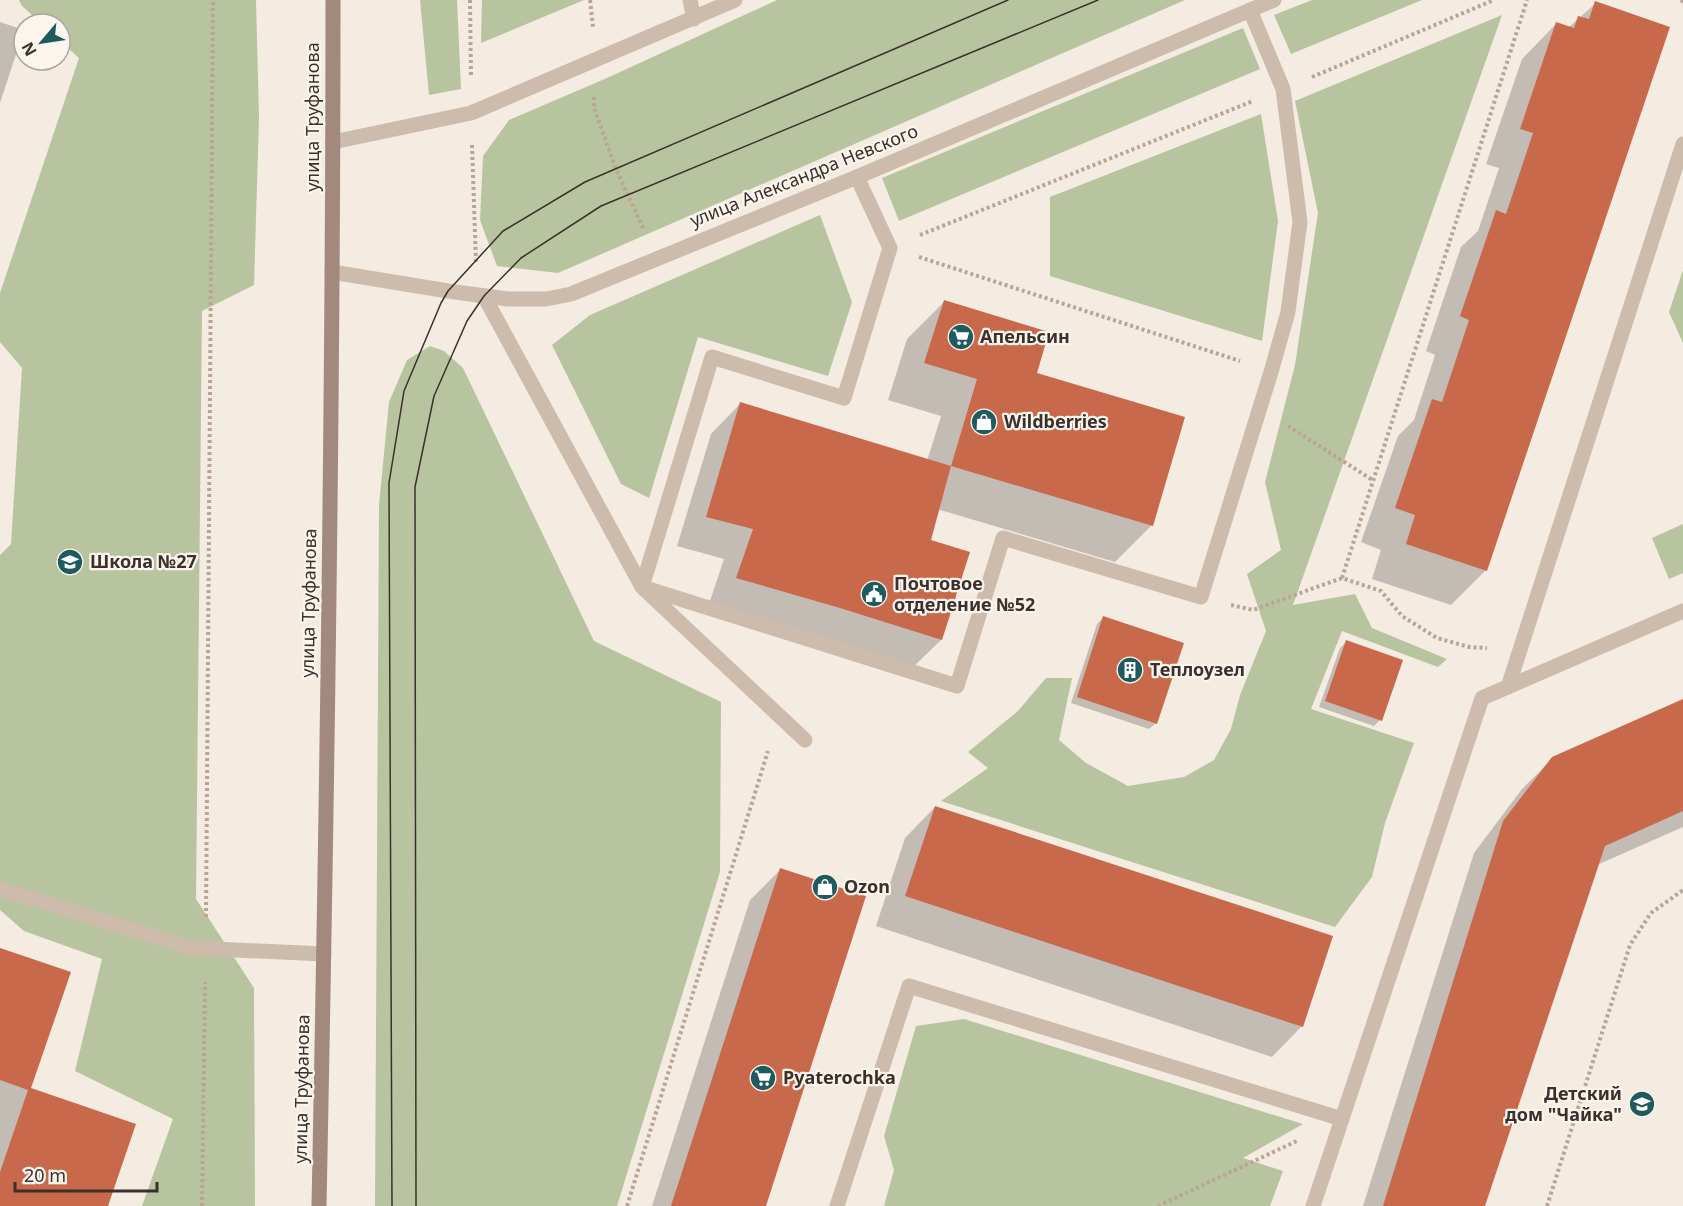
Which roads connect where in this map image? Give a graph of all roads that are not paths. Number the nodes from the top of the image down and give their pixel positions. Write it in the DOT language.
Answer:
graph roads {
  1 [pos="333,0"];
  2 [pos="690,0"];
  3 [pos="735,0"];
  4 [pos="1274,0"];
  5 [pos="1250,10"];
  6 [pos="694,19"];
  7 [pos="333,142"];
  8 [pos="1683,144"];
  9 [pos="857,177"];
  10 [pos="332,272"];
  11 [pos="484,296"];
  12 [pos="642,587"];
  13 [pos="1683,611"];
  14 [pos="1508,687"];
  15 [pos="805,741"];
  16 [pos="0,890"];
  17 [pos="324,954"];
  18 [pos="1342,1119"];
  19 [pos="319,1206"];
  20 [pos="837,1206"];
  21 [pos="1313,1206"];
  1 -- 7 [label="street, улица Труфанова"];
  2 -- 6 [label="street"];
  3 -- 6 [label="street"];
  4 -- 5 [label="street, улица Александра Невского"];
  5 -- 9 [label="street, улица Александра Невского"];
  5 -- 12 [label="street"];
  6 -- 7 [label="street"];
  7 -- 10 [label="street, улица Труфанова"];
  8 -- 14 [label="street"];
  9 -- 11 [label="street, улица Александра Невского"];
  9 -- 12 [label="street"];
  10 -- 11 [label="street, улица Александра Невского"];
  10 -- 17 [label="street, улица Труфанова"];
  11 -- 12 [label="street"];
  12 -- 15 [label="street"];
  13 -- 14 [label="street"];
  14 -- 18 [label="street"];
  16 -- 17 [label="street"];
  17 -- 19 [label="street, улица Труфанова"];
  18 -- 20 [label="street"];
  18 -- 21 [label="street"];
}
